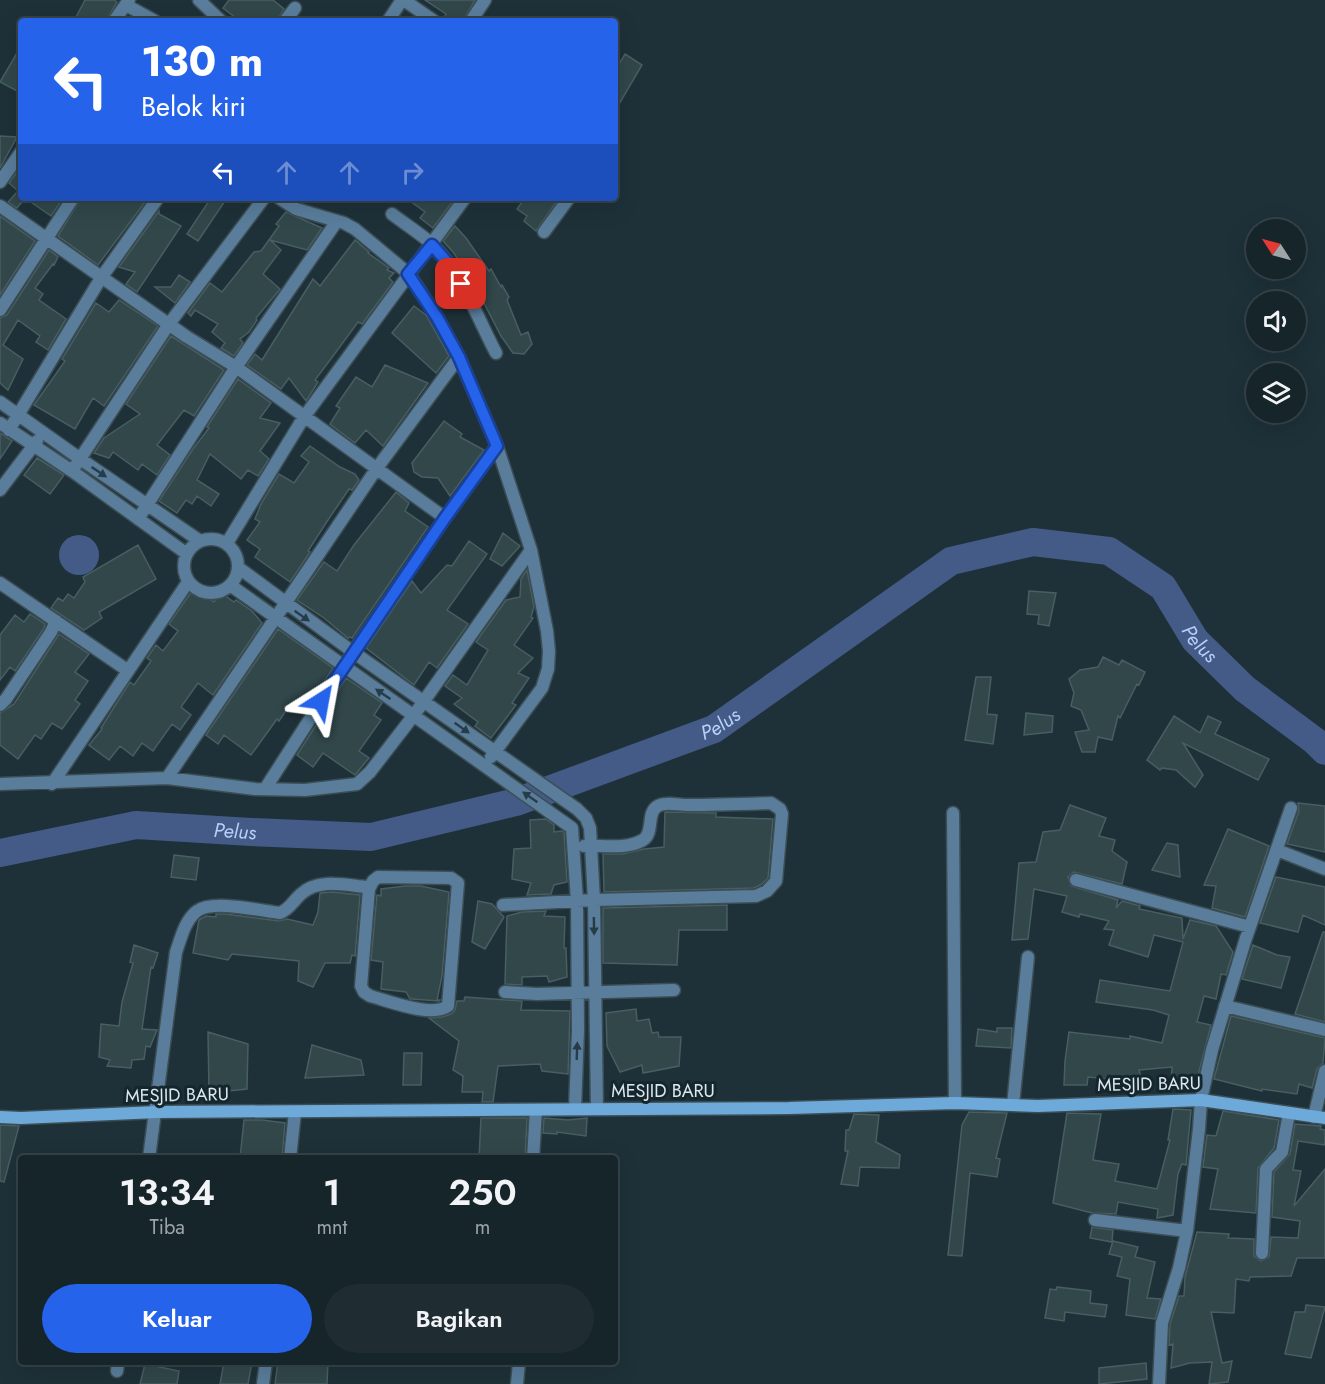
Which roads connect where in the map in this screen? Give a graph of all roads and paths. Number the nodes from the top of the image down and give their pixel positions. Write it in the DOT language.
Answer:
graph roads {
  1 [pos="199,0"];
  2 [pos="403,0"];
  3 [pos="485,0"];
  4 [pos="127,2"];
  5 [pos="295,8"];
  6 [pos="116,18"];
  7 [pos="151,18"];
  8 [pos="218,18"];
  9 [pos="287,18"];
  10 [pos="390,18"];
  11 [pos="430,18"];
  12 [pos="473,18"];
  13 [pos="18,156"];
  14 [pos="0,182"];
  15 [pos="71,201"];
  16 [pos="156,201"];
  17 [pos="262,201"];
  18 [pos="284,201"];
  19 [pos="463,201"];
  20 [pos="567,201"];
  21 [pos="0,206"];
  22 [pos="392,214"];
  23 [pos="337,221"];
  24 [pos="544,232"];
  25 [pos="46,238"];
  26 [pos="431,247"];
  27 [pos="412,270"];
  28 [pos="101,278"];
  29 [pos="0,310"];
  30 [pos="169,324"];
  31 [pos="496,353"];
  32 [pos="459,357"];
  33 [pos="236,367"];
  34 [pos="0,402"];
  35 [pos="19,414"];
  36 [pos="304,417"];
  37 [pos="5,426"];
  38 [pos="43,432"];
  39 [pos="34,446"];
  40 [pos="497,446"];
  41 [pos="79,458"];
  42 [pos="377,468"];
  43 [pos="72,471"];
  44 [pos="0,490"];
  45 [pos="147,505"];
  46 [pos="445,518"];
  47 [pos="138,519"];
  48 [pos="200,541"];
  49 [pos="227,543"];
  50 [pos="531,550"];
  51 [pos="186,554"];
  52 [pos="239,568"];
  53 [pos="188,582"];
  54 [pos="0,583"];
  55 [pos="231,585"];
  56 [pos="284,603"];
  57 [pos="274,617"];
  58 [pos="56,621"];
  59 [pos="353,652"];
  60 [pos="344,668"];
  61 [pos="128,669"];
  62 [pos="423,701"];
  63 [pos="0,705"];
  64 [pos="414,715"];
  65 [pos="499,755"];
  66 [pos="488,768"];
  67 [pos="167,778"];
  68 [pos="0,784"];
  69 [pos="52,784"];
  70 [pos="265,789"];
  71 [pos="1291,808"];
  72 [pos="953,813"];
  73 [pos="574,846"];
  74 [pos="591,846"];
  75 [pos="1277,850"];
  76 [pos="1325,869"];
  77 [pos="1076,880"];
  78 [pos="369,889"];
  79 [pos="594,900"];
  80 [pos="577,901"];
  81 [pos="503,905"];
  82 [pos="1250,927"];
  83 [pos="1028,957"];
  84 [pos="674,990"];
  85 [pos="505,992"];
  86 [pos="578,992"];
  87 [pos="596,993"];
  88 [pos="1225,1006"];
  89 [pos="1325,1030"];
  90 [pos="1325,1071"];
  91 [pos="1201,1100"];
  92 [pos="955,1103"];
  93 [pos="1012,1105"];
  94 [pos="575,1109"];
  95 [pos="597,1109"];
  96 [pos="536,1110"];
  97 [pos="157,1112"];
  98 [pos="295,1112"];
  99 [pos="1289,1113"];
  100 [pos="0,1117"];
  101 [pos="1319,1117"];
  102 [pos="150,1155"];
  103 [pos="290,1155"];
  104 [pos="533,1155"];
  105 [pos="1095,1220"];
  106 [pos="1187,1231"];
  107 [pos="1262,1253"];
  108 [pos="266,1365"];
  109 [pos="519,1365"];
  110 [pos="263,1384"];
  111 [pos="517,1384"];
  112 [pos="1159,1384"];
  1 -- 8 [label="street"];
  2 -- 10 [label="street"];
  2 -- 11 [label="street"];
  3 -- 12 [label="street"];
  4 -- 6 [label="street"];
  4 -- 7 [label="street"];
  5 -- 9 [label="street"];
  13 -- 14 [label="street"];
  15 -- 25 [label="street"];
  16 -- 28 [label="street"];
  17 -- 30 [label="street"];
  18 -- 23 [label="street"];
  19 -- 26 [label="street"];
  20 -- 24 [label="street"];
  21 -- 25 [label="street"];
  22 -- 26 [label="street"];
  23 -- 27 [label="street"];
  23 -- 33 [label="street"];
  25 -- 28 [label="street"];
  25 -- 29 [label="street"];
  26 -- 27 [label="street"];
  26 -- 31 [label="street"];
  27 -- 32 [label="street"];
  27 -- 36 [label="street"];
  28 -- 30 [label="street"];
  28 -- 35 [label="street"];
  30 -- 33 [label="street"];
  30 -- 41 [label="street"];
  32 -- 40 [label="street"];
  32 -- 42 [label="street"];
  33 -- 36 [label="street"];
  33 -- 45 [label="street"];
  34 -- 35 [label="street"];
  35 -- 37 [label="street"];
  35 -- 38 [label="street"];
  36 -- 42 [label="street"];
  36 -- 49 [label="street"];
  37 -- 39 [label="street"];
  38 -- 39 [label="street"];
  38 -- 41 [label="street"];
  39 -- 43 [label="street"];
  39 -- 44 [label="street"];
  40 -- 46 [label="street"];
  40 -- 50 [label="street"];
  41 -- 43 [label="street"];
  41 -- 45 [label="street, one-way"];
  42 -- 46 [label="street"];
  42 -- 56 [label="street"];
  43 -- 47 [label="street"];
  45 -- 47 [label="street"];
  45 -- 48 [label="street"];
  46 -- 59 [label="street"];
  47 -- 51 [label="street"];
  48 -- 49 [label="street"];
  48 -- 51 [label="street"];
  49 -- 52 [label="street"];
  50 -- 62 [label="street"];
  50 -- 65 [label="street"];
  51 -- 53 [label="street"];
  52 -- 55 [label="street"];
  52 -- 56 [label="street"];
  53 -- 55 [label="street"];
  53 -- 61 [label="street"];
  54 -- 58 [label="street"];
  55 -- 57 [label="street"];
  56 -- 57 [label="street"];
  56 -- 59 [label="street, one-way"];
  57 -- 60 [label="street"];
  57 -- 67 [label="street"];
  58 -- 61 [label="street"];
  58 -- 63 [label="street"];
  59 -- 60 [label="street"];
  59 -- 62 [label="street"];
  64 -- 60 [label="street, one-way"];
  60 -- 70 [label="street"];
  61 -- 69 [label="street"];
  62 -- 64 [label="street"];
  62 -- 65 [label="street, one-way"];
  64 -- 66 [label="street"];
  64 -- 70 [label="street"];
  65 -- 66 [label="street"];
  65 -- 74 [label="street"];
  73 -- 66 [label="street, one-way"];
  67 -- 69 [label="street"];
  67 -- 70 [label="street"];
  68 -- 69 [label="street"];
  71 -- 75 [label="street"];
  72 -- 92 [label="street"];
  73 -- 74 [label="street"];
  73 -- 80 [label="street"];
  74 -- 79 [label="street"];
  74 -- 79 [label="street"];
  75 -- 76 [label="street"];
  75 -- 82 [label="street"];
  77 -- 82 [label="street"];
  78 -- 78 [label="street"];
  78 -- 97 [label="street"];
  79 -- 80 [label="street"];
  79 -- 87 [label="street, one-way"];
  80 -- 81 [label="street"];
  80 -- 86 [label="street"];
  82 -- 88 [label="street"];
  83 -- 93 [label="street"];
  84 -- 87 [label="street"];
  85 -- 86 [label="street"];
  86 -- 87 [label="street"];
  94 -- 86 [label="street, one-way"];
  87 -- 95 [label="street"];
  88 -- 89 [label="street"];
  88 -- 91 [label="street"];
  90 -- 101 [label="street"];
  91 -- 93 [label="street, MESJID BARU"];
  91 -- 99 [label="street, MESJID BARU"];
  91 -- 106 [label="street"];
  92 -- 93 [label="street, MESJID BARU"];
  92 -- 95 [label="street, MESJID BARU"];
  94 -- 95 [label="street, MESJID BARU"];
  94 -- 96 [label="street, MESJID BARU"];
  96 -- 98 [label="street, MESJID BARU"];
  96 -- 104 [label="street"];
  97 -- 98 [label="street, MESJID BARU"];
  97 -- 100 [label="street, MESJID BARU"];
  97 -- 102 [label="street"];
  98 -- 103 [label="street"];
  99 -- 101 [label="street, MESJID BARU"];
  99 -- 107 [label="street"];
  105 -- 106 [label="street"];
  106 -- 112 [label="street"];
  108 -- 110 [label="street"];
  109 -- 111 [label="street"];
}
